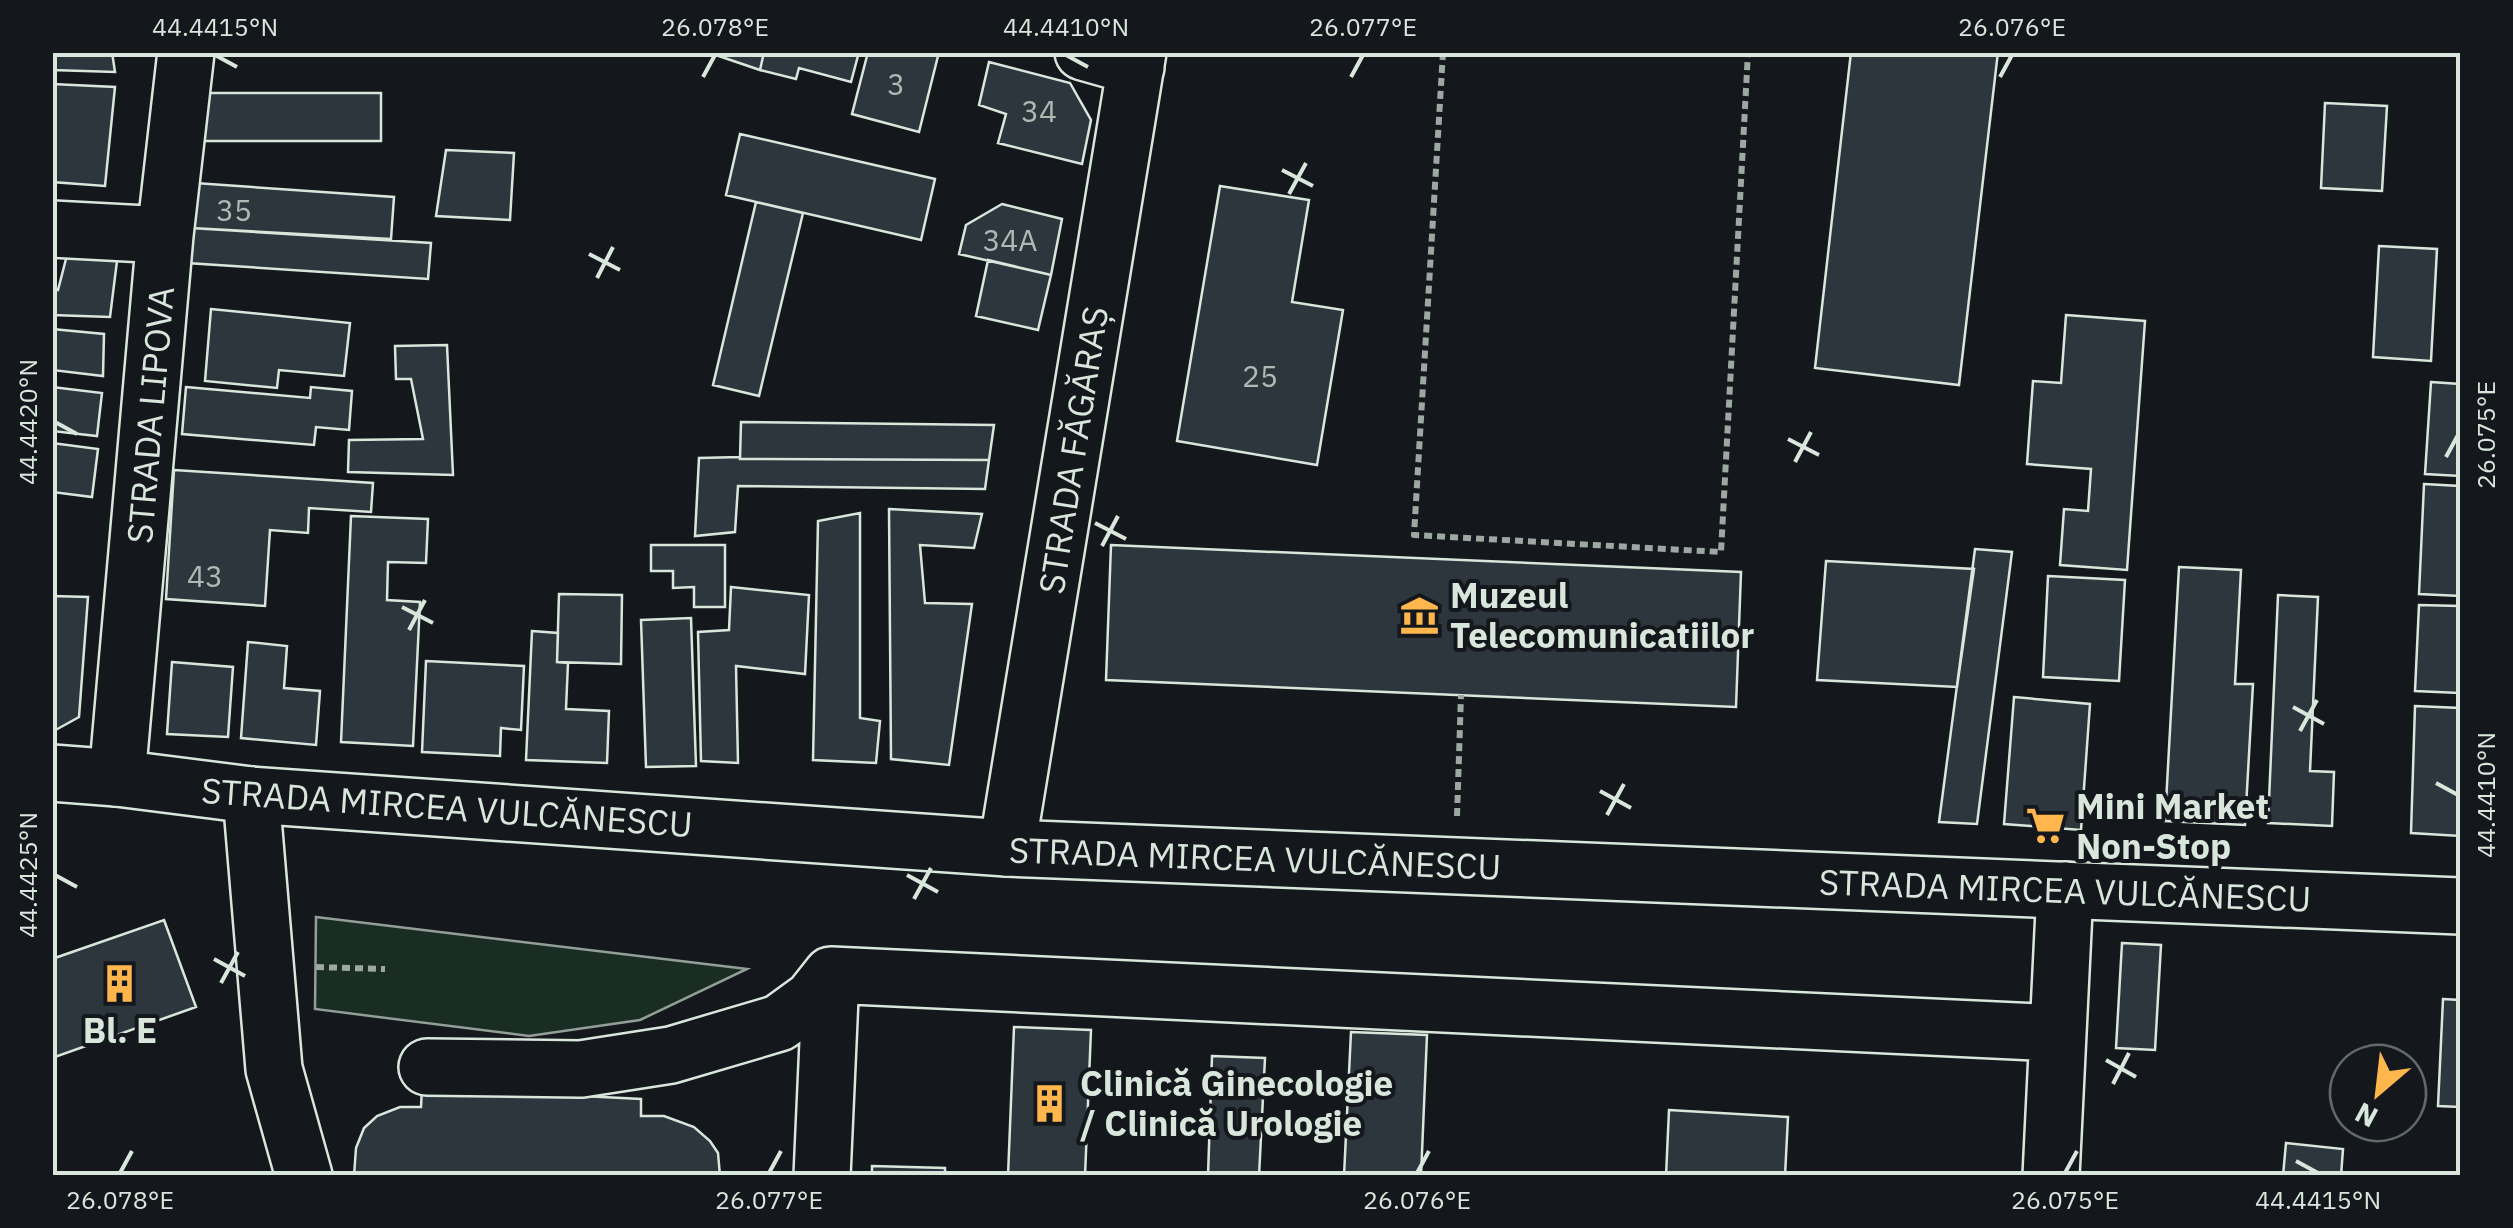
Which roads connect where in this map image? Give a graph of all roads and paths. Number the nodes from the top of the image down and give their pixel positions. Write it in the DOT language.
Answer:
graph roads {
  1 [pos="186,52"];
  2 [pos="1083,52"];
  3 [pos="1443,52"];
  4 [pos="1748,52"];
  5 [pos="1137,60"];
  6 [pos="52,229"];
  7 [pos="166,235"];
  8 [pos="1461,695"];
  9 [pos="52,773"];
  10 [pos="117,778"];
  11 [pos="251,796"];
  12 [pos="1007,848"];
  13 [pos="1454,867"];
  14 [pos="2065,890"];
  15 [pos="2460,906"];
  16 [pos="264,966"];
  17 [pos="385,969"];
  18 [pos="831,975"];
  19 [pos="2058,1033"];
  20 [pos="428,1068"];
  21 [pos="304,1176"];
  22 [pos="822,1176"];
  23 [pos="2051,1176"];
  1 -- 7 [label="main road, STRADA LIPOVA"];
  2 -- 5 [label="main road"];
  3 -- 4 [label="path"];
  5 -- 12 [label="main road, STRADA FĂGĂRAȘ"];
  6 -- 7 [label="main road"];
  7 -- 10 [label="main road, STRADA LIPOVA"];
  8 -- 13 [label="path"];
  9 -- 10 [label="main road, STRADA MIRCEA VULCĂNESCU"];
  10 -- 11 [label="main road, STRADA MIRCEA VULCĂNESCU"];
  11 -- 12 [label="main road, STRADA MIRCEA VULCĂNESCU"];
  11 -- 16 [label="main road"];
  12 -- 13 [label="main road, STRADA MIRCEA VULCĂNESCU"];
  13 -- 14 [label="main road, STRADA MIRCEA VULCĂNESCU"];
  14 -- 15 [label="main road, STRADA MIRCEA VULCĂNESCU"];
  14 -- 19 [label="main road"];
  16 -- 17 [label="path"];
  16 -- 21 [label="main road"];
  18 -- 19 [label="main road"];
  18 -- 20 [label="main road"];
  18 -- 22 [label="main road"];
  19 -- 23 [label="main road"];
}
